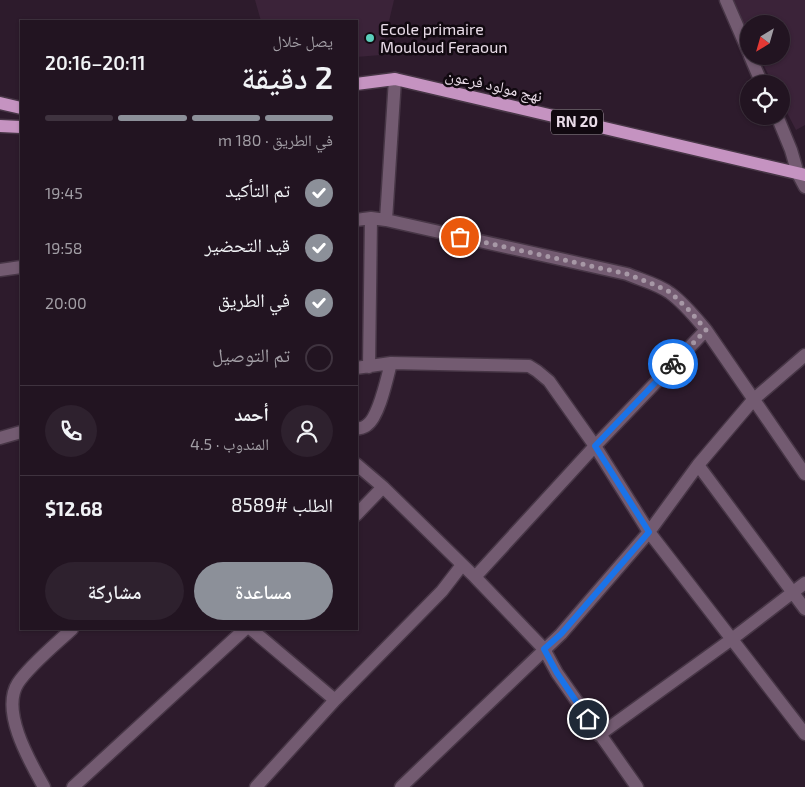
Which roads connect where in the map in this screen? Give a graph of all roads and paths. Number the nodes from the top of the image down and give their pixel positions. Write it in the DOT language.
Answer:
graph roads {
  1 [pos="726,0"];
  2 [pos="740,32"];
  3 [pos="395,79"];
  4 [pos="358,84"];
  5 [pos="0,103"];
  6 [pos="20,108"];
  7 [pos="781,125"];
  8 [pos="0,126"];
  9 [pos="20,127"];
  10 [pos="801,174"];
  11 [pos="805,187"];
  12 [pos="371,218"];
  13 [pos="358,220"];
  14 [pos="386,220"];
  15 [pos="20,267"];
  16 [pos="0,270"];
  17 [pos="706,330"];
  18 [pos="805,355"];
  19 [pos="391,364"];
  20 [pos="369,367"];
  21 [pos="358,368"];
  22 [pos="754,400"];
  23 [pos="358,428"];
  24 [pos="20,432"];
  25 [pos="0,438"];
  26 [pos="595,446"];
  27 [pos="698,465"];
  28 [pos="358,466"];
  29 [pos="805,474"];
  30 [pos="383,487"];
  31 [pos="358,513"];
  32 [pos="649,532"];
  33 [pos="462,565"];
  34 [pos="475,577"];
  35 [pos="805,583"];
  36 [pos="793,592"];
  37 [pos="805,609"];
  38 [pos="71,630"];
  39 [pos="244,630"];
  40 [pos="252,630"];
  41 [pos="732,639"];
  42 [pos="544,649"];
  43 [pos="335,700"];
  44 [pos="805,734"];
  45 [pos="599,735"];
  46 [pos="44,787"];
  47 [pos="73,787"];
  48 [pos="256,787"];
  49 [pos="401,787"];
  50 [pos="637,787"];
  1 -- 2 [label="street"];
  3 -- 4 [label="main road, نهج مولود فرعون / RN 20"];
  3 -- 10 [label="main road, نهج مولود فرعون / RN 20"];
  3 -- 14 [label="street"];
  5 -- 6 [label="main road"];
  7 -- 10 [label="street"];
  8 -- 9 [label="main road"];
  10 -- 11 [label="street"];
  12 -- 13 [label="street"];
  12 -- 14 [label="street"];
  12 -- 20 [label="street"];
  14 -- 17 [label="street"];
  15 -- 16 [label="street"];
  17 -- 22 [label="street"];
  17 -- 26 [label="street"];
  18 -- 22 [label="street"];
  19 -- 20 [label="street"];
  19 -- 23 [label="street"];
  19 -- 26 [label="street"];
  20 -- 21 [label="street"];
  22 -- 27 [label="street"];
  22 -- 29 [label="street"];
  24 -- 25 [label="street"];
  26 -- 32 [label="street"];
  26 -- 34 [label="street"];
  27 -- 32 [label="street"];
  27 -- 36 [label="street"];
  28 -- 30 [label="street"];
  30 -- 31 [label="street"];
  30 -- 33 [label="street"];
  32 -- 41 [label="street"];
  32 -- 42 [label="street"];
  33 -- 34 [label="street"];
  33 -- 43 [label="street"];
  34 -- 42 [label="street"];
  35 -- 36 [label="street"];
  36 -- 37 [label="street"];
  36 -- 41 [label="street"];
  38 -- 46 [label="street"];
  39 -- 47 [label="street"];
  40 -- 43 [label="street"];
  41 -- 44 [label="street"];
  41 -- 45 [label="street"];
  42 -- 45 [label="street"];
  42 -- 49 [label="street"];
  43 -- 48 [label="street"];
  45 -- 50 [label="street"];
}
